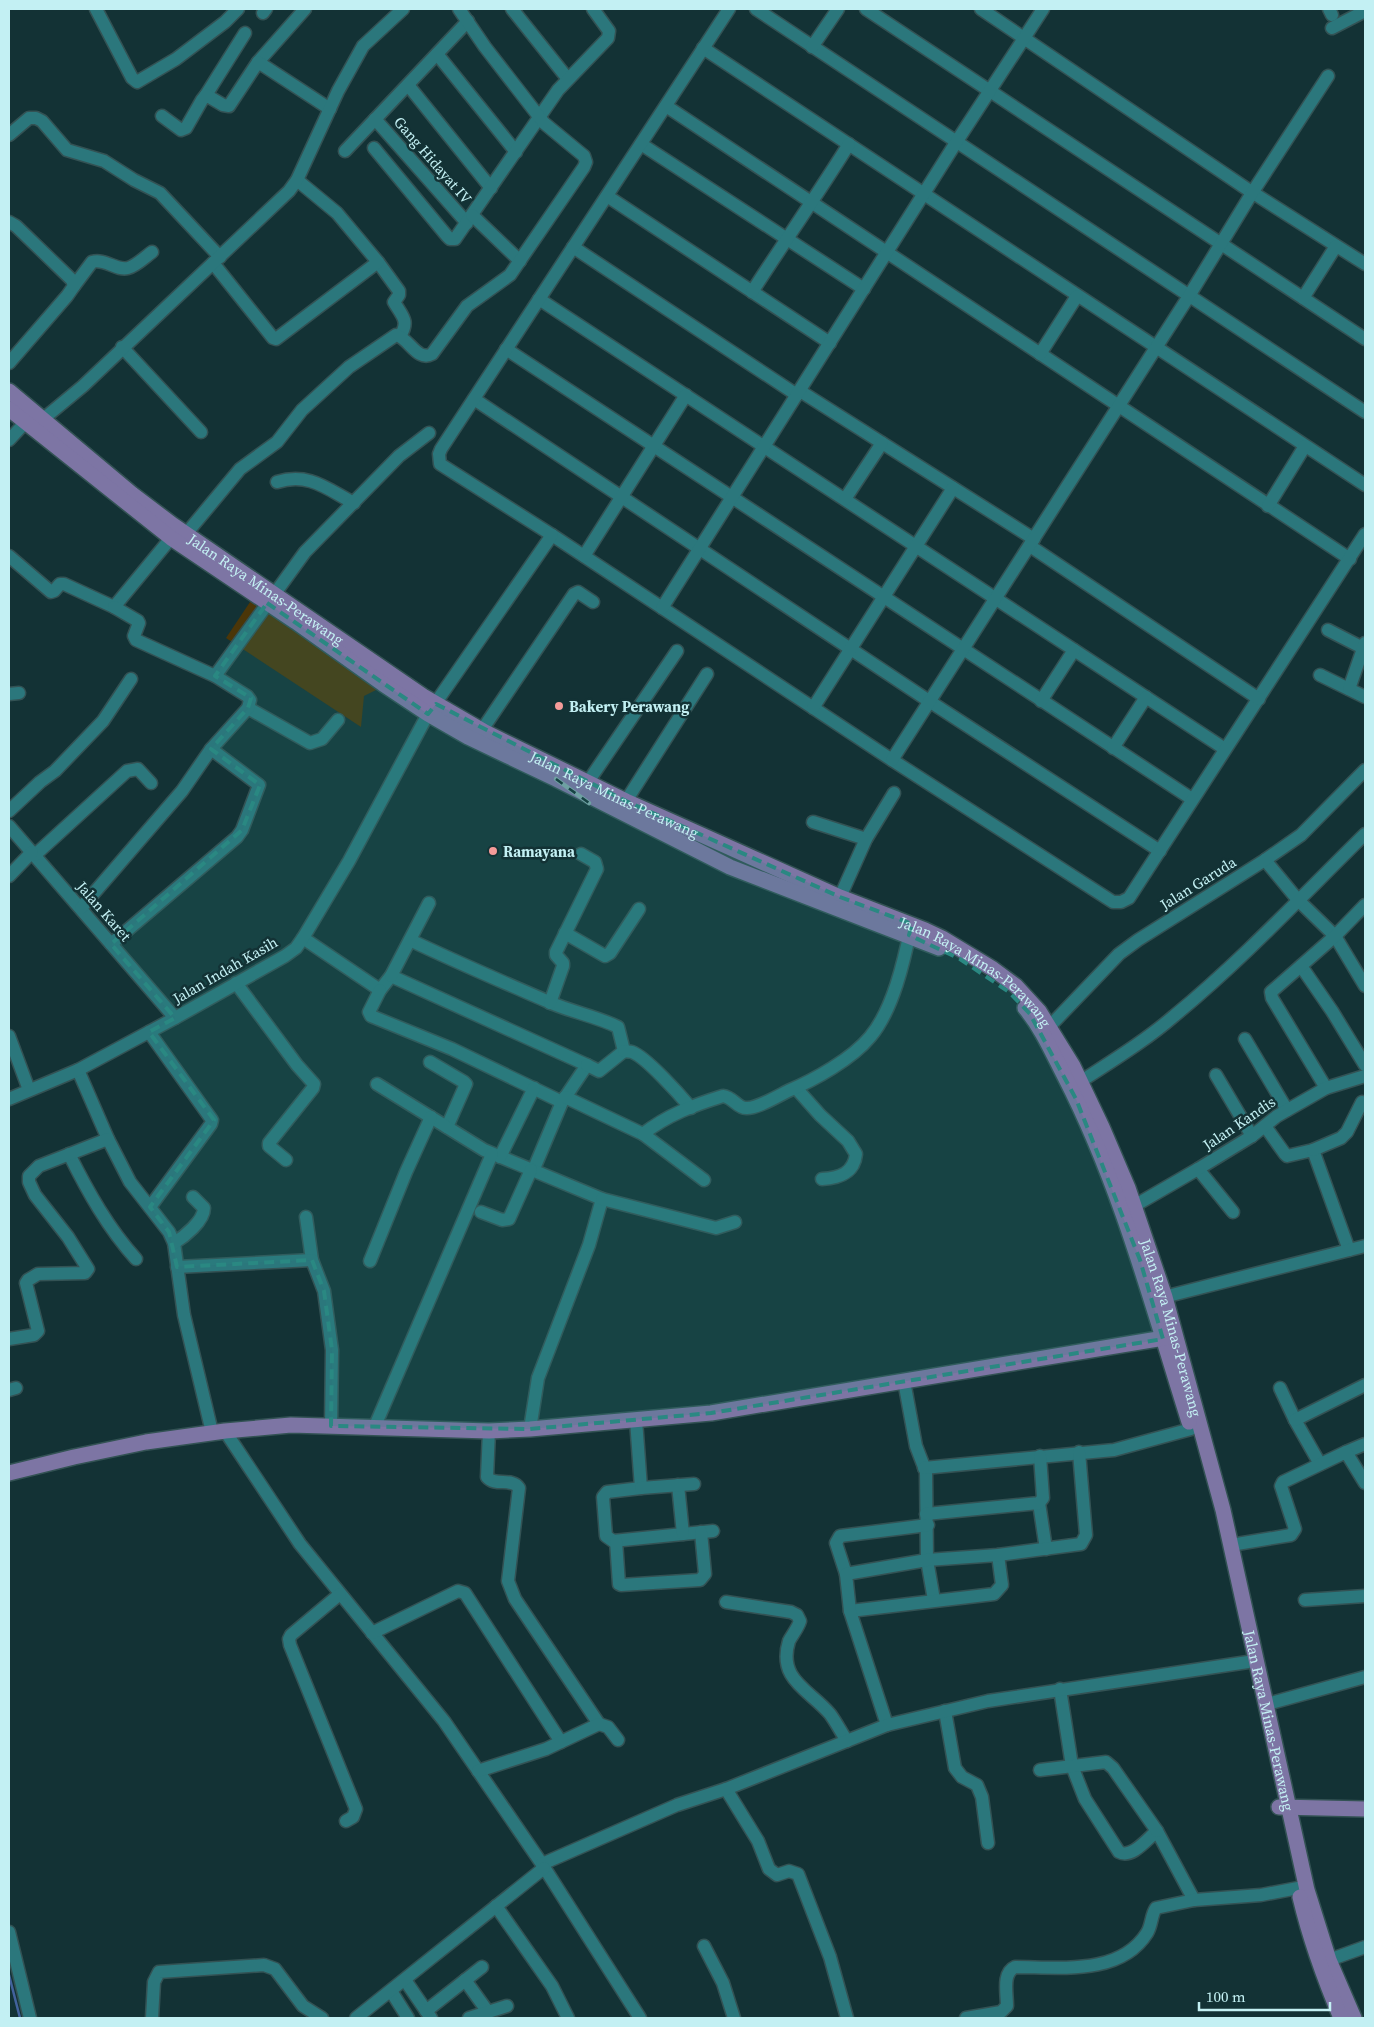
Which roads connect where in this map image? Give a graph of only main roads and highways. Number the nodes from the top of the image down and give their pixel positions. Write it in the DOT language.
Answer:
graph roads {
  1 [pos="9,391"];
  2 [pos="9,408"];
  3 [pos="35,423"];
  4 [pos="432,709"];
  5 [pos="911,930"];
  6 [pos="1158,1298"];
  7 [pos="1168,1337"];
  8 [pos="9,1473"];
  9 [pos="1283,1807"];
  10 [pos="1365,1809"];
  11 [pos="1342,2018"];
  12 [pos="1354,2018"];
  1 -- 3 [label="main road, Jalan Raya Minas-Perawang"];
  2 -- 3 [label="main road, Jalan Raya Minas-Perawang"];
  3 -- 4 [label="main road, Jalan Raya Minas-Perawang"];
  4 -- 5 [label="main road, Jalan Raya Minas-Perawang"];
  4 -- 5 [label="main road, Jalan Raya Minas-Perawang"];
  5 -- 6 [label="main road, Jalan Raya Minas-Perawang"];
  5 -- 6 [label="main road, Jalan Raya Minas-Perawang"];
  6 -- 7 [label="main road, Jalan Raya Minas-Perawang"];
  7 -- 8 [label="main road"];
  7 -- 9 [label="main road, Jalan Raya Minas-Perawang"];
  7 -- 9 [label="main road, Jalan Raya Minas-Perawang"];
  9 -- 10 [label="main road"];
  9 -- 11 [label="main road, Jalan Raya Minas-Perawang"];
  9 -- 12 [label="main road, Jalan Raya Minas-Perawang"];
}
